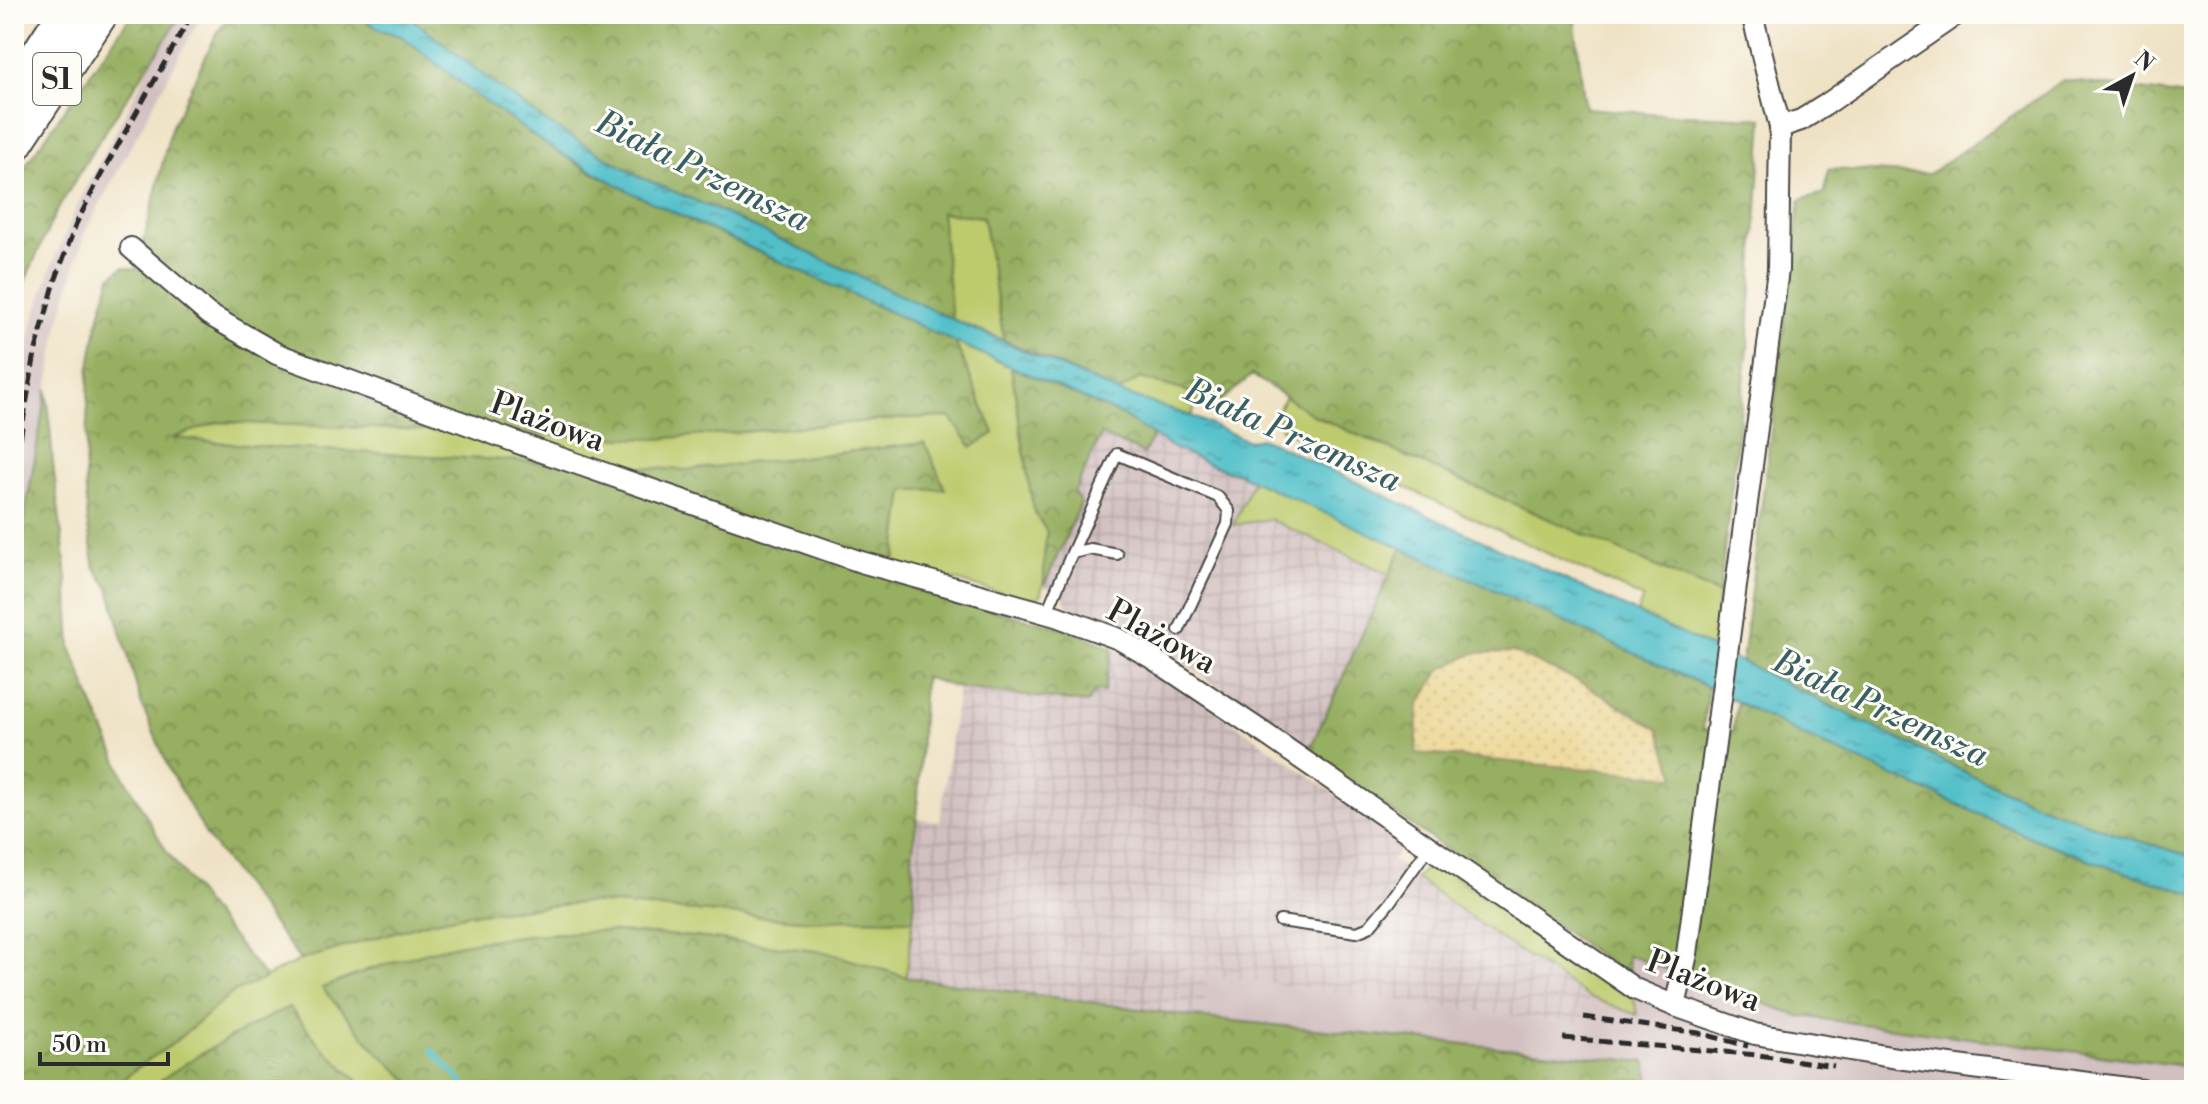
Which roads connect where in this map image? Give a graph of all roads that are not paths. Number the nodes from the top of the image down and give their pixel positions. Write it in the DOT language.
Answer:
graph roads {
  1 [pos="66,14"];
  2 [pos="99,14"];
  3 [pos="1752,14"];
  4 [pos="1957,14"];
  5 [pos="14,94"];
  6 [pos="1780,127"];
  7 [pos="14,143"];
  8 [pos="131,248"];
  9 [pos="1072,553"];
  10 [pos="1117,554"];
  11 [pos="1046,614"];
  12 [pos="1179,630"];
  13 [pos="1429,847"];
  14 [pos="1280,921"];
  15 [pos="1675,1006"];
  16 [pos="2142,1090"];
  1 -- 5 [label="highway, S1"];
  2 -- 7 [label="highway, S1"];
  3 -- 6 [label="street"];
  4 -- 6 [label="street"];
  6 -- 15 [label="street"];
  8 -- 11 [label="street, Plażowa"];
  9 -- 10 [label="lane"];
  9 -- 11 [label="lane"];
  9 -- 12 [label="lane"];
  11 -- 13 [label="street, Plażowa"];
  13 -- 14 [label="lane"];
  13 -- 15 [label="street, Plażowa"];
  15 -- 16 [label="street, Plażowa"];
}
